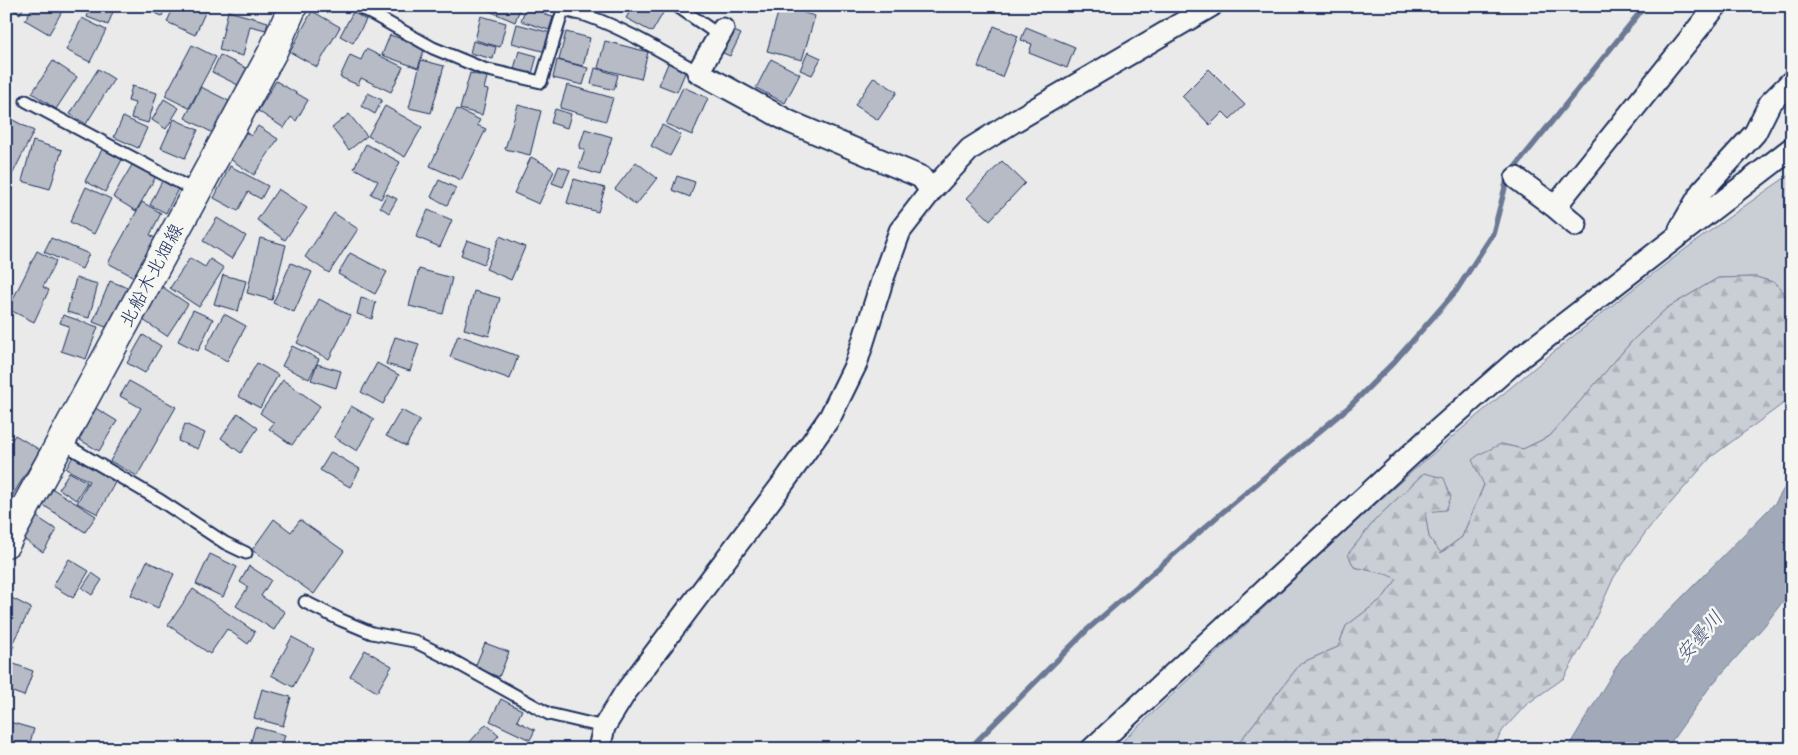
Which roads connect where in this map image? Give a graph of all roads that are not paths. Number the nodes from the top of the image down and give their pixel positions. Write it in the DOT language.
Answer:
graph roads {
  1 [pos="293,6"];
  2 [pos="358,6"];
  3 [pos="677,6"];
  4 [pos="1211,6"];
  5 [pos="1716,6"];
  6 [pos="562,8"];
  7 [pos="718,30"];
  8 [pos="698,72"];
  9 [pos="1792,81"];
  10 [pos="26,101"];
  11 [pos="1792,148"];
  12 [pos="1516,178"];
  13 [pos="931,191"];
  14 [pos="197,192"];
  15 [pos="1555,207"];
  16 [pos="1576,225"];
  17 [pos="1674,239"];
  18 [pos="61,442"];
  19 [pos="6,543"];
  20 [pos="246,553"];
  21 [pos="305,602"];
  22 [pos="604,727"];
  23 [pos="598,749"];
  24 [pos="1092,749"];
  1 -- 14 [label="main road, 北船木北畑線"];
  2 -- 6 [label="lane"];
  3 -- 7 [label="lane"];
  4 -- 13 [label="street"];
  5 -- 15 [label="street"];
  6 -- 8 [label="lane"];
  7 -- 8 [label="street"];
  8 -- 13 [label="street"];
  9 -- 17 [label="street"];
  10 -- 14 [label="lane"];
  11 -- 17 [label="street"];
  12 -- 15 [label="street"];
  13 -- 22 [label="street"];
  14 -- 18 [label="main road, 北船木北畑線"];
  15 -- 16 [label="street"];
  17 -- 24 [label="street"];
  18 -- 19 [label="main road, 北船木北畑線"];
  18 -- 20 [label="lane"];
  21 -- 22 [label="lane"];
  22 -- 23 [label="street"];
}
